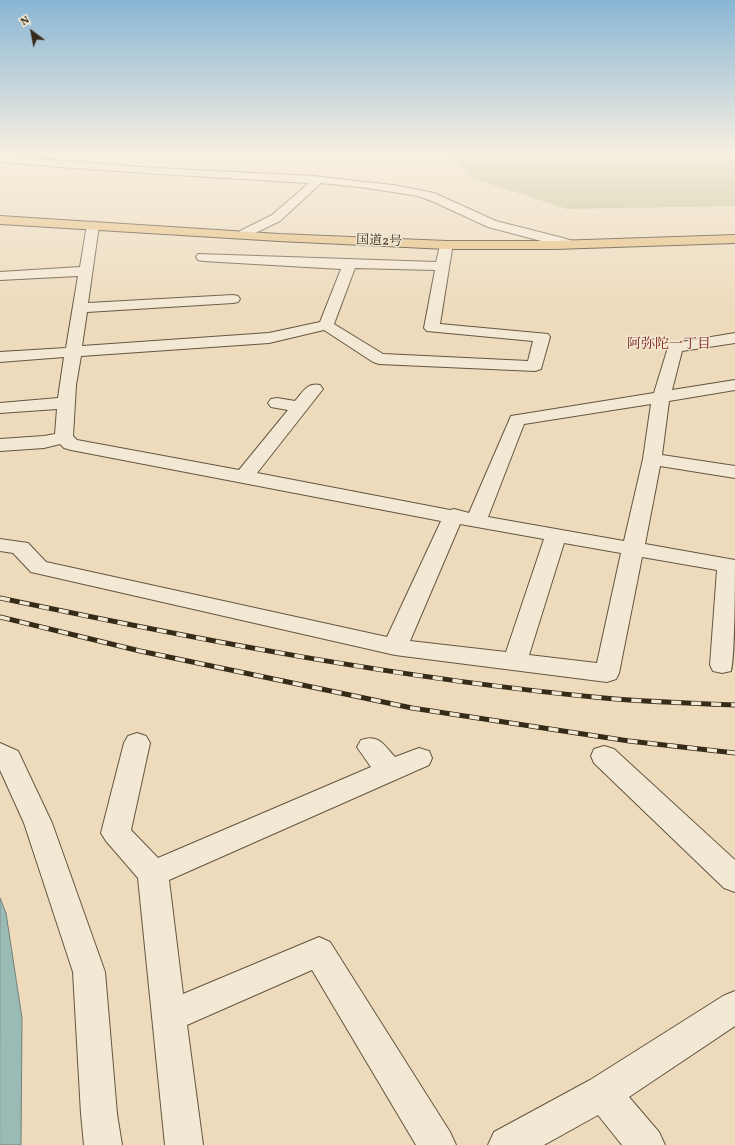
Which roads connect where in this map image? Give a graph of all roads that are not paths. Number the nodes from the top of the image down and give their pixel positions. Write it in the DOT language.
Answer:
graph roads {
  1 [pos="289,205"];
  2 [pos="451,205"];
  3 [pos="0,220"];
  4 [pos="93,225"];
  5 [pos="245,234"];
  6 [pos="279,236"];
  7 [pos="735,239"];
  8 [pos="568,244"];
  9 [pos="445,249"];
  10 [pos="262,260"];
  11 [pos="349,265"];
  12 [pos="442,266"];
  13 [pos="86,271"];
  14 [pos="0,276"];
  15 [pos="233,299"];
  16 [pos="80,308"];
  17 [pos="326,325"];
  18 [pos="735,338"];
  19 [pos="73,352"];
  20 [pos="0,357"];
  21 [pos="735,385"];
  22 [pos="314,389"];
  23 [pos="661,397"];
  24 [pos="66,402"];
  25 [pos="277,403"];
  26 [pos="299,407"];
  27 [pos="0,408"];
  28 [pos="64,437"];
  29 [pos="0,445"];
  30 [pos="652,459"];
  31 [pos="735,472"];
  32 [pos="244,477"];
  33 [pos="454,515"];
  34 [pos="476,521"];
  35 [pos="556,535"];
  36 [pos="0,545"];
  37 [pos="632,548"];
  38 [pos="732,567"];
  39 [pos="395,647"];
  40 [pos="515,662"];
  41 [pos="722,665"];
  42 [pos="137,742"];
  43 [pos="370,747"];
  44 [pos="0,753"];
  45 [pos="604,756"];
  46 [pos="419,758"];
  47 [pos="390,770"];
  48 [pos="153,873"];
  49 [pos="735,879"];
  50 [pos="735,1007"];
  51 [pos="171,1016"];
  52 [pos="603,1093"];
  53 [pos="103,1145"];
  54 [pos="184,1145"];
  55 [pos="438,1145"];
  56 [pos="507,1145"];
  57 [pos="646,1145"];
  1 -- 5 [label="street"];
  2 -- 8 [label="street"];
  3 -- 4 [label="highway, 国道2号"];
  4 -- 5 [label="highway, 国道2号"];
  4 -- 13 [label="street"];
  5 -- 6 [label="highway, 国道2号"];
  6 -- 8 [label="highway, 国道2号"];
  6 -- 10 [label="street"];
  7 -- 8 [label="highway, 国道2号"];
  9 -- 12 [label="street"];
  10 -- 11 [label="street"];
  10 -- 11 [label="street"];
  11 -- 12 [label="street"];
  11 -- 17 [label="street"];
  12 -- 17 [label="street"];
  13 -- 14 [label="street"];
  13 -- 16 [label="street"];
  15 -- 16 [label="street"];
  16 -- 19 [label="street"];
  17 -- 19 [label="street"];
  18 -- 23 [label="street"];
  19 -- 20 [label="street"];
  19 -- 24 [label="street"];
  21 -- 23 [label="street"];
  22 -- 26 [label="street"];
  23 -- 30 [label="street"];
  23 -- 34 [label="street"];
  24 -- 27 [label="street"];
  24 -- 28 [label="street"];
  25 -- 26 [label="street"];
  26 -- 32 [label="street"];
  28 -- 29 [label="street"];
  28 -- 32 [label="street"];
  30 -- 31 [label="street"];
  30 -- 37 [label="street"];
  32 -- 33 [label="street"];
  33 -- 34 [label="street"];
  33 -- 39 [label="street"];
  34 -- 35 [label="street"];
  35 -- 37 [label="street"];
  35 -- 40 [label="street"];
  36 -- 39 [label="street"];
  37 -- 38 [label="street"];
  37 -- 40 [label="street"];
  38 -- 41 [label="street"];
  39 -- 40 [label="street"];
  42 -- 48 [label="street"];
  43 -- 47 [label="street"];
  44 -- 53 [label="street"];
  45 -- 49 [label="street"];
  46 -- 47 [label="street"];
  47 -- 48 [label="street"];
  48 -- 51 [label="street"];
  50 -- 52 [label="street"];
  51 -- 54 [label="street"];
  51 -- 55 [label="street"];
  52 -- 56 [label="street"];
  52 -- 57 [label="street"];
}
